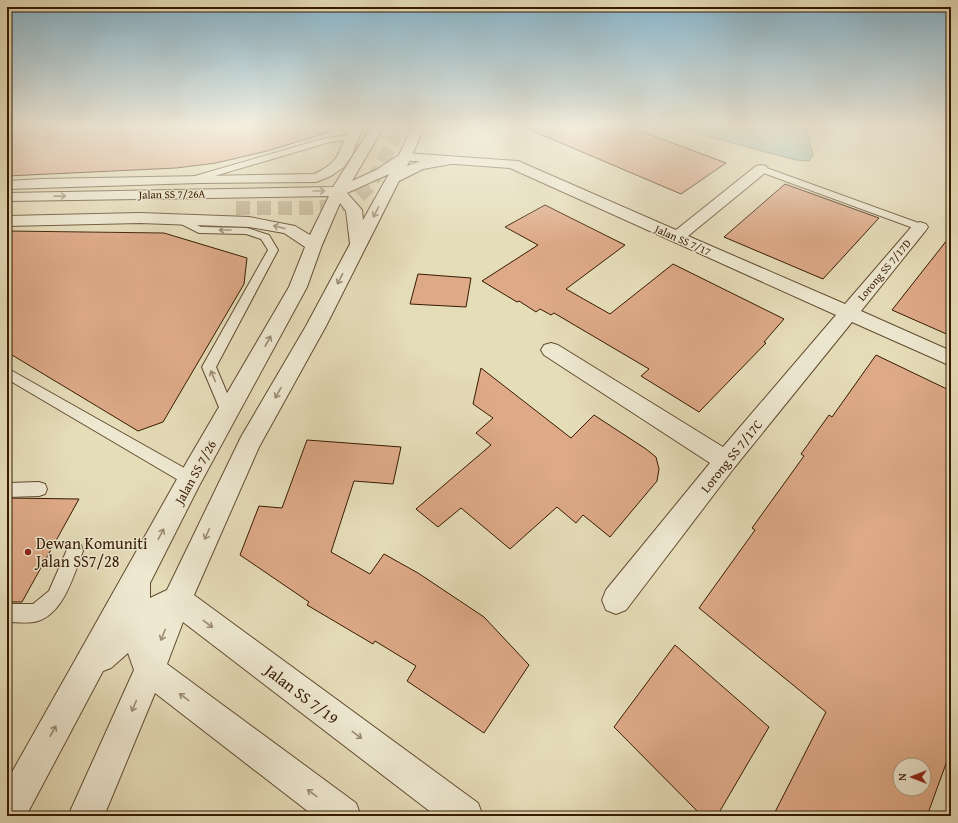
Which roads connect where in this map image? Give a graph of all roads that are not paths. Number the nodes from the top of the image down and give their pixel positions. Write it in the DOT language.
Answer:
graph roads {
  1 [pos="248,164"];
  2 [pos="339,164"];
  3 [pos="354,164"];
  4 [pos="397,164"];
  5 [pos="401,164"];
  6 [pos="425,164"];
  7 [pos="514,164"];
  8 [pos="761,169"];
  9 [pos="393,179"];
  10 [pos="191,180"];
  11 [pos="41,183"];
  12 [pos="7,185"];
  13 [pos="338,191"];
  14 [pos="182,193"];
  15 [pos="7,197"];
  16 [pos="28,197"];
  17 [pos="236,208"];
  18 [pos="7,212"];
  19 [pos="176,218"];
  20 [pos="7,221"];
  21 [pos="920,227"];
  22 [pos="677,237"];
  23 [pos="358,244"];
  24 [pos="314,245"];
  25 [pos="849,313"];
  26 [pos="551,350"];
  27 [pos="951,359"];
  28 [pos="7,373"];
  29 [pos="228,412"];
  30 [pos="726,461"];
  31 [pos="190,479"];
  32 [pos="39,489"];
  33 [pos="7,490"];
  34 [pos="75,551"];
  35 [pos="136,581"];
  36 [pos="177,600"];
  37 [pos="616,600"];
  38 [pos="7,614"];
  39 [pos="137,625"];
  40 [pos="88,668"];
  41 [pos="150,670"];
  42 [pos="7,816"];
  43 [pos="86,816"];
  44 [pos="343,816"];
  45 [pos="465,816"];
  1 -- 10 [label="lane"];
  2 -- 10 [label="street"];
  3 -- 13 [label="street, Jalan SS 7/26"];
  4 -- 13 [label="street, Jalan SS 7/26A"];
  5 -- 9 [label="street"];
  6 -- 9 [label="street"];
  7 -- 22 [label="street, Jalan SS 7/17"];
  8 -- 21 [label="lane"];
  8 -- 22 [label="street"];
  9 -- 23 [label="street, one-way"];
  10 -- 11 [label="street"];
  10 -- 14 [label="street"];
  11 -- 12 [label="street"];
  11 -- 16 [label="street"];
  14 -- 13 [label="street, Jalan SS 7/26A, one-way"];
  13 -- 23 [label="street"];
  13 -- 24 [label="street, Jalan SS 7/26"];
  16 -- 14 [label="street, Jalan SS 7/26A, one-way"];
  15 -- 16 [label="street, Jalan SS 7/26A"];
  17 -- 18 [label="street, Jalan SS 7/26A"];
  19 -- 20 [label="street"];
  24 -- 19 [label="street, one-way"];
  29 -- 19 [label="lane, one-way"];
  21 -- 25 [label="street, Lorong SS 7/17D"];
  22 -- 25 [label="street, Jalan SS 7/17"];
  23 -- 36 [label="street, one-way"];
  29 -- 24 [label="street, Jalan SS 7/26, one-way"];
  25 -- 27 [label="street, Jalan SS 7/17"];
  25 -- 30 [label="street, Lorong SS 7/17C"];
  26 -- 30 [label="street"];
  28 -- 31 [label="lane"];
  29 -- 31 [label="street, Jalan SS 7/26"];
  30 -- 37 [label="street, Lorong SS 7/17C"];
  35 -- 31 [label="street, Jalan SS 7/26, one-way"];
  32 -- 33 [label="lane"];
  34 -- 38 [label="lane"];
  35 -- 39 [label="street"];
  35 -- 40 [label="street, Jalan SS 7/26"];
  36 -- 39 [label="street"];
  36 -- 41 [label="street, one-way"];
  36 -- 45 [label="street, Jalan SS 7/19, one-way"];
  39 -- 40 [label="street"];
  39 -- 41 [label="street"];
  42 -- 40 [label="street, Jalan SS 7/26, one-way"];
  41 -- 43 [label="street, one-way"];
  44 -- 41 [label="street, one-way"];
}
